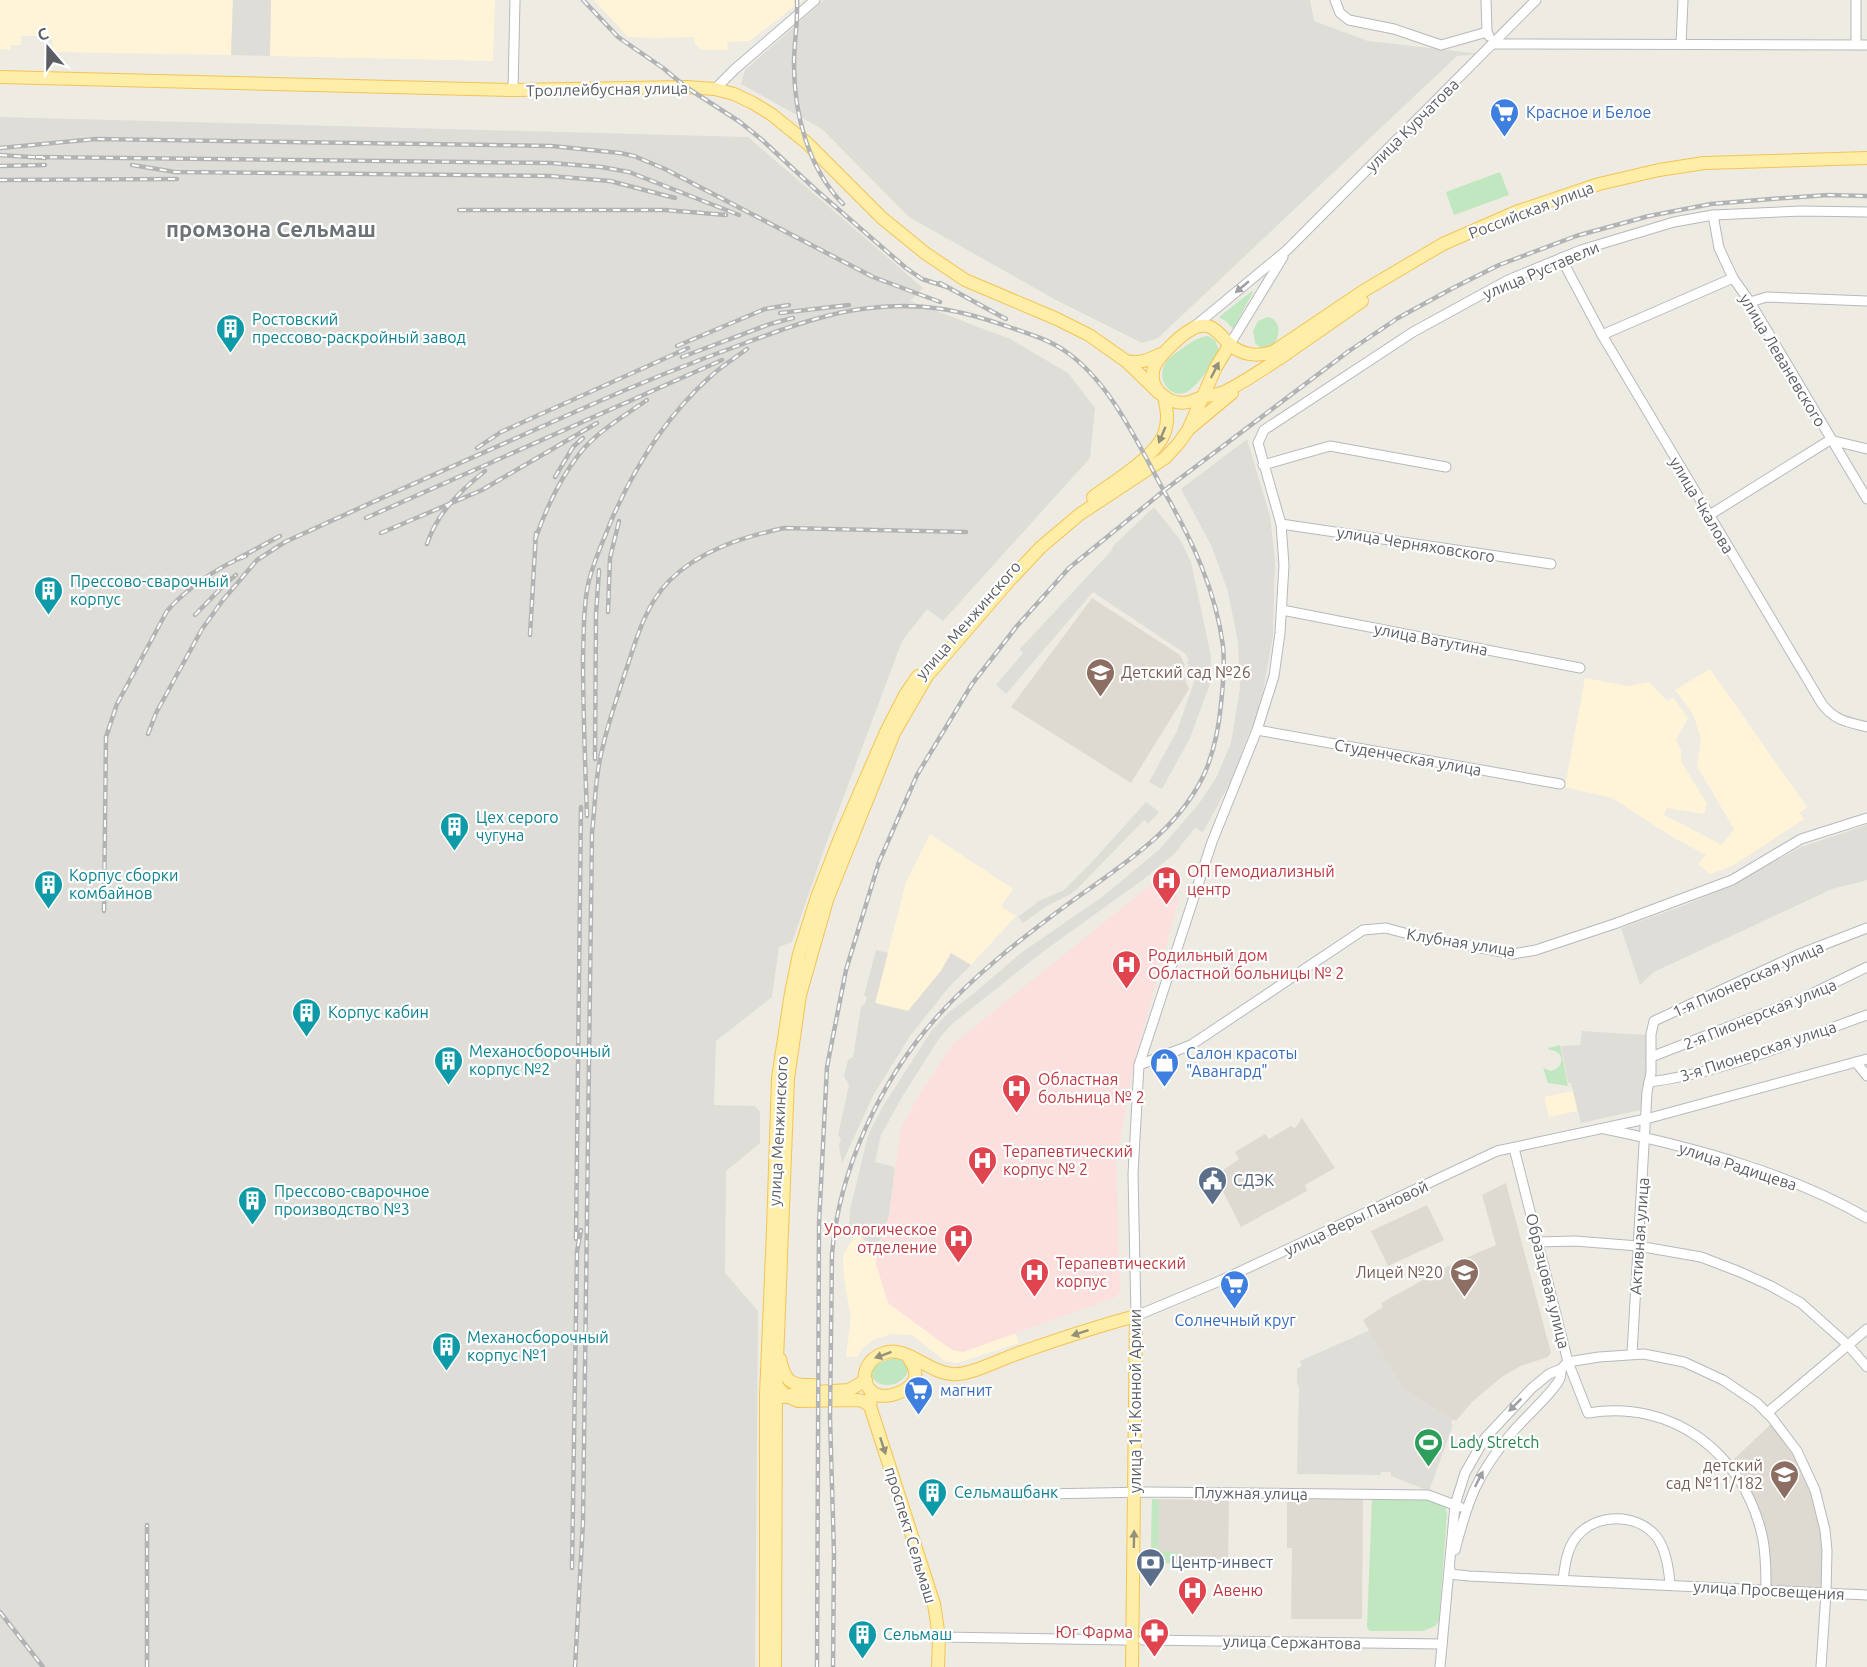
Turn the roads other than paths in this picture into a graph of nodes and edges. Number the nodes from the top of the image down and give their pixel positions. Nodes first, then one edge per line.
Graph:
1 (515, 0) edge
2 (814, 0) edge
3 (1335, 0) edge
4 (1486, 0) edge
5 (1536, 0) edge
6 (1683, 0) edge
7 (1856, 0) edge
8 (1487, 32) junction
9 (1492, 44) junction
10 (1681, 44) junction
11 (1856, 45) junction
12 (1867, 45) edge
13 (0, 76) edge
14 (716, 88) junction
15 (513, 90) junction
16 (1867, 158) edge
17 (1867, 166) edge
18 (1867, 212) edge
19 (1713, 215) junction
20 (1287, 250) junction
21 (1561, 258) junction
22 (1733, 278) junction
23 (1867, 301) edge
24 (1749, 302) junction
25 (1193, 328) junction
26 (1602, 335) junction
27 (1230, 344) junction
28 (1164, 353) junction
29 (1286, 354) junction
30 (1126, 361) junction
31 (1162, 395) junction
32 (1202, 397) junction
33 (1188, 429) junction
34 (1830, 440) junction
35 (1258, 443) joint
36 (1867, 448) edge
37 (1263, 465) junction
38 (1446, 467) dead end
39 (1140, 469) junction
40 (1867, 500) edge
41 (1708, 516) junction
42 (1281, 524) junction
43 (1551, 564) dead end
44 (1282, 610) junction
45 (1580, 668) dead end
46 (1867, 728) edge
47 (1257, 730) junction
48 (1560, 784) dead end
49 (1867, 818) edge
50 (1867, 928) edge
51 (1867, 968) edge
52 (1867, 1015) edge
53 (1651, 1058) junction
54 (1867, 1059) edge
55 (1856, 1062) junction
56 (1139, 1065) junction
57 (1867, 1076) edge
58 (1648, 1082) junction
59 (1646, 1119) junction
60 (1603, 1129) junction
61 (1645, 1137) junction
62 (1514, 1148) junction
63 (1867, 1218) edge
64 (1538, 1242) junction
65 (1638, 1246) junction
66 (1136, 1316) junction
67 (1867, 1329) edge
68 (1848, 1345) junction
69 (777, 1348) junction
70 (1632, 1354) junction
71 (908, 1357) junction
72 (1569, 1362) junction
73 (772, 1364) junction
74 (1867, 1367) edge
75 (1561, 1369) junction
76 (865, 1376) junction
77 (872, 1392) junction
78 (790, 1398) junction
79 (857, 1400) junction
80 (870, 1406) junction
81 (1767, 1413) junction
82 (771, 1419) junction
83 (1485, 1438) junction
84 (1498, 1449) junction
85 (1135, 1492) junction
86 (1045, 1494) dead end
87 (1455, 1504) junction
88 (1466, 1509) junction
89 (1449, 1574) junction
90 (1563, 1580) junction
91 (1670, 1585) junction
92 (1766, 1590) junction
93 (1826, 1593) junction
94 (1867, 1595) edge
95 (939, 1637) junction
96 (1126, 1640) dead end
97 (1143, 1640) dead end
98 (1442, 1644) junction
99 (766, 1667) edge
100 (775, 1667) edge
101 (938, 1667) edge
102 (1132, 1667) edge
103 (1440, 1667) edge
104 (1821, 1667) edge

1 - 15 street
2 - 14 street
3 - 8 street
4 - 8 street
5 - 9 street, улица Курчатова
6 - 10 street
7 - 11 street
8 - 9 street
9 - 10 street
9 - 20 street, улица Курчатова
10 - 11 street
11 - 12 street
13 - 15 main road, Троллейбусная улица
14 - 15 main road, Троллейбусная улица
14 - 30 main road, Троллейбусная улица
16 - 27 main road, Российская улица
17 - 29 main road, Российская улица
18 - 19 street, улица Руставели
19 - 21 street, улица Руставели
19 - 22 street, улица Леваневского
20 -> 25 street, улица Курчатова
20 - 27 street, улица Курчатова
21 - 26 street, улица Чкалова
21 - 35 street, улица Руставели
22 - 24 street, улица Леваневского
22 - 26 street
23 - 24 street
24 - 34 street, улица Леваневского
25 - 27 main road
25 - 28 main road
26 - 41 street, улица Чкалова
32 -> 27 main road
28 - 30 main road
28 - 31 main road
29 - 32 main road
29 - 33 main road
30 - 31 main road, Троллейбусная улица
31 - 32 main road
31 -> 39 main road
32 - 33 main road
33 - 39 main road
34 - 36 street
34 - 40 street, улица Леваневского
34 - 41 street
35 - 37 street, улица 1-й Конной Армии
37 - 38 street
37 - 42 street, улица 1-й Конной Армии
39 - 69 main road, улица Менжинского
39 - 73 main road, улица Менжинского
41 - 46 street, улица Чкалова
42 - 43 street, улица Черняховского
42 - 44 street, улица 1-й Конной Армии
44 - 45 street, улица Ватутина
44 - 47 street, улица 1-й Конной Армии
47 - 48 street, Студенческая улица
47 - 56 street, улица 1-й Конной Армии
49 - 56 street, Клубная улица
50 - 53 street, 1-я Пионерская улица
51 - 53 street, 2-я Пионерская улица
52 - 58 street, 3-я Пионерская улица
53 - 58 street, 1-я Пионерская улица
54 - 55 street, улица Веры Пановой
55 - 57 street
55 - 59 street, улица Веры Пановой
56 - 66 street, улица 1-й Конной Армии
58 - 59 street, 1-я Пионерская улица
59 - 60 street, улица Веры Пановой
59 - 61 street, Активная улица
60 - 61 street, улица Радищева
60 - 62 street, улица Веры Пановой
61 - 63 street, улица Радищева
61 - 65 street, Активная улица
62 - 64 street, Образцовая улица
62 - 66 street, улица Веры Пановой
64 - 65 street
64 - 72 street, Образцовая улица
65 - 68 street
65 - 70 street, Активная улица
66 -> 71 main road, улица Веры Пановой
66 - 85 main road, улица 1-й Конной Армии
67 - 68 street
68 - 74 street
68 - 81 street
69 - 73 main road, улица Менжинского
69 - 76 main road
70 - 72 street
70 - 81 street
71 -> 76 main road, улица Веры Пановой
71 - 77 main road
72 - 75 street
72 - 92 street, Образцовая улица
73 - 78 main road
73 - 78 main road, улица Менжинского
73 - 82 main road, улица Менжинского
75 -> 83 street
75 - 84 street
76 - 77 main road
76 - 78 main road
77 - 79 main road
77 - 80 main road
78 - 79 main road
78 - 82 main road, улица Менжинского
78 - 82 main road
79 - 80 main road
80 -> 95 main road, проспект Сельмаш
81 - 93 street
82 - 99 main road, улица Менжинского
82 - 100 main road, улица Менжинского
83 - 84 street
83 - 87 street
88 -> 84 street
85 - 86 street, Плужная улица
85 - 87 street, Плужная улица
102 -> 85 main road, улица 1-й Конной Армии
87 - 88 street, Плужная улица
87 - 89 street
88 - 89 street
89 - 90 street, улица Просвещения
89 - 98 street
90 - 91 street, улица Просвещения
90 - 91 street, улица Просвещения
91 - 92 street, улица Просвещения
92 - 93 street, улица Просвещения
93 - 94 street, улица Просвещения
93 - 104 street
95 - 96 street
95 - 101 main road, проспект Сельмаш
97 - 98 street, улица Сержантова
98 - 103 street

